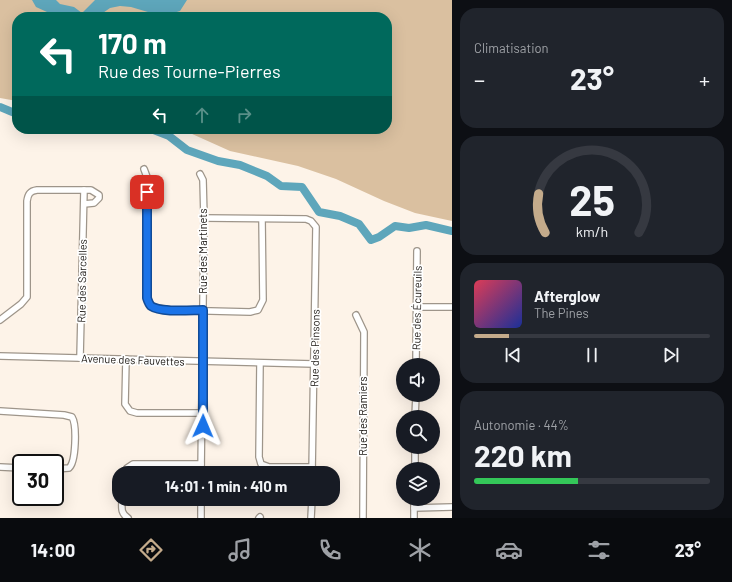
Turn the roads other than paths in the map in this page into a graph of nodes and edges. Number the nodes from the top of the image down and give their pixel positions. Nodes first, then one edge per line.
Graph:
1 (144, 169) dead end
2 (200, 174) dead end
3 (84, 190) junction
4 (84, 204) junction
5 (204, 218) junction
6 (262, 219) junction
7 (417, 251) dead end
8 (416, 307) junction
9 (452, 307) edge
10 (203, 310) junction
11 (356, 315) dead end
12 (0, 320) edge
13 (0, 356) edge
14 (80, 358) junction
15 (416, 358) edge
16 (126, 359) junction
17 (203, 361) junction
18 (260, 363) junction
19 (314, 364) junction
20 (0, 411) edge
21 (203, 413) junction
22 (201, 464) joint
23 (128, 466) edge
24 (266, 466) edge
25 (312, 466) edge
26 (0, 467) edge
27 (12, 468) edge
28 (64, 468) edge
29 (122, 506) edge
30 (201, 506) edge
31 (312, 506) edge
32 (452, 507) edge
33 (414, 508) joint
34 (128, 518) edge
35 (201, 518) edge
36 (311, 518) edge
37 (362, 518) edge
38 (414, 518) edge

1 - 10 street
2 - 5 street, Rue des Martinets
3 - 4 street, Rue des Sarcelles
3 - 4 street
3 - 12 street
4 - 14 street, Rue des Sarcelles
5 - 6 street
5 - 10 street, Rue des Martinets
6 - 10 street
6 - 19 street, Rue des Pinsons
7 - 8 street, Rue des Écureuils
8 - 9 street
8 - 15 street, Rue des Écureuils
10 - 17 street, Rue des Martinets
11 - 37 street, Rue des Ramiers
13 - 14 street, Avenue des Fauvettes
14 - 16 street, Avenue des Fauvettes
16 - 17 street, Avenue des Fauvettes
16 - 21 street
17 - 18 street, Avenue des Fauvettes
17 - 21 street, Rue des Martinets
18 - 19 street, Avenue des Fauvettes
18 - 24 street
19 - 25 street, Rue des Pinsons
20 - 28 street
21 - 22 street, Rue des Martinets
22 - 23 street
26 - 27 street
29 - 34 street
30 - 35 street
31 - 36 street
32 - 33 street
33 - 38 street

